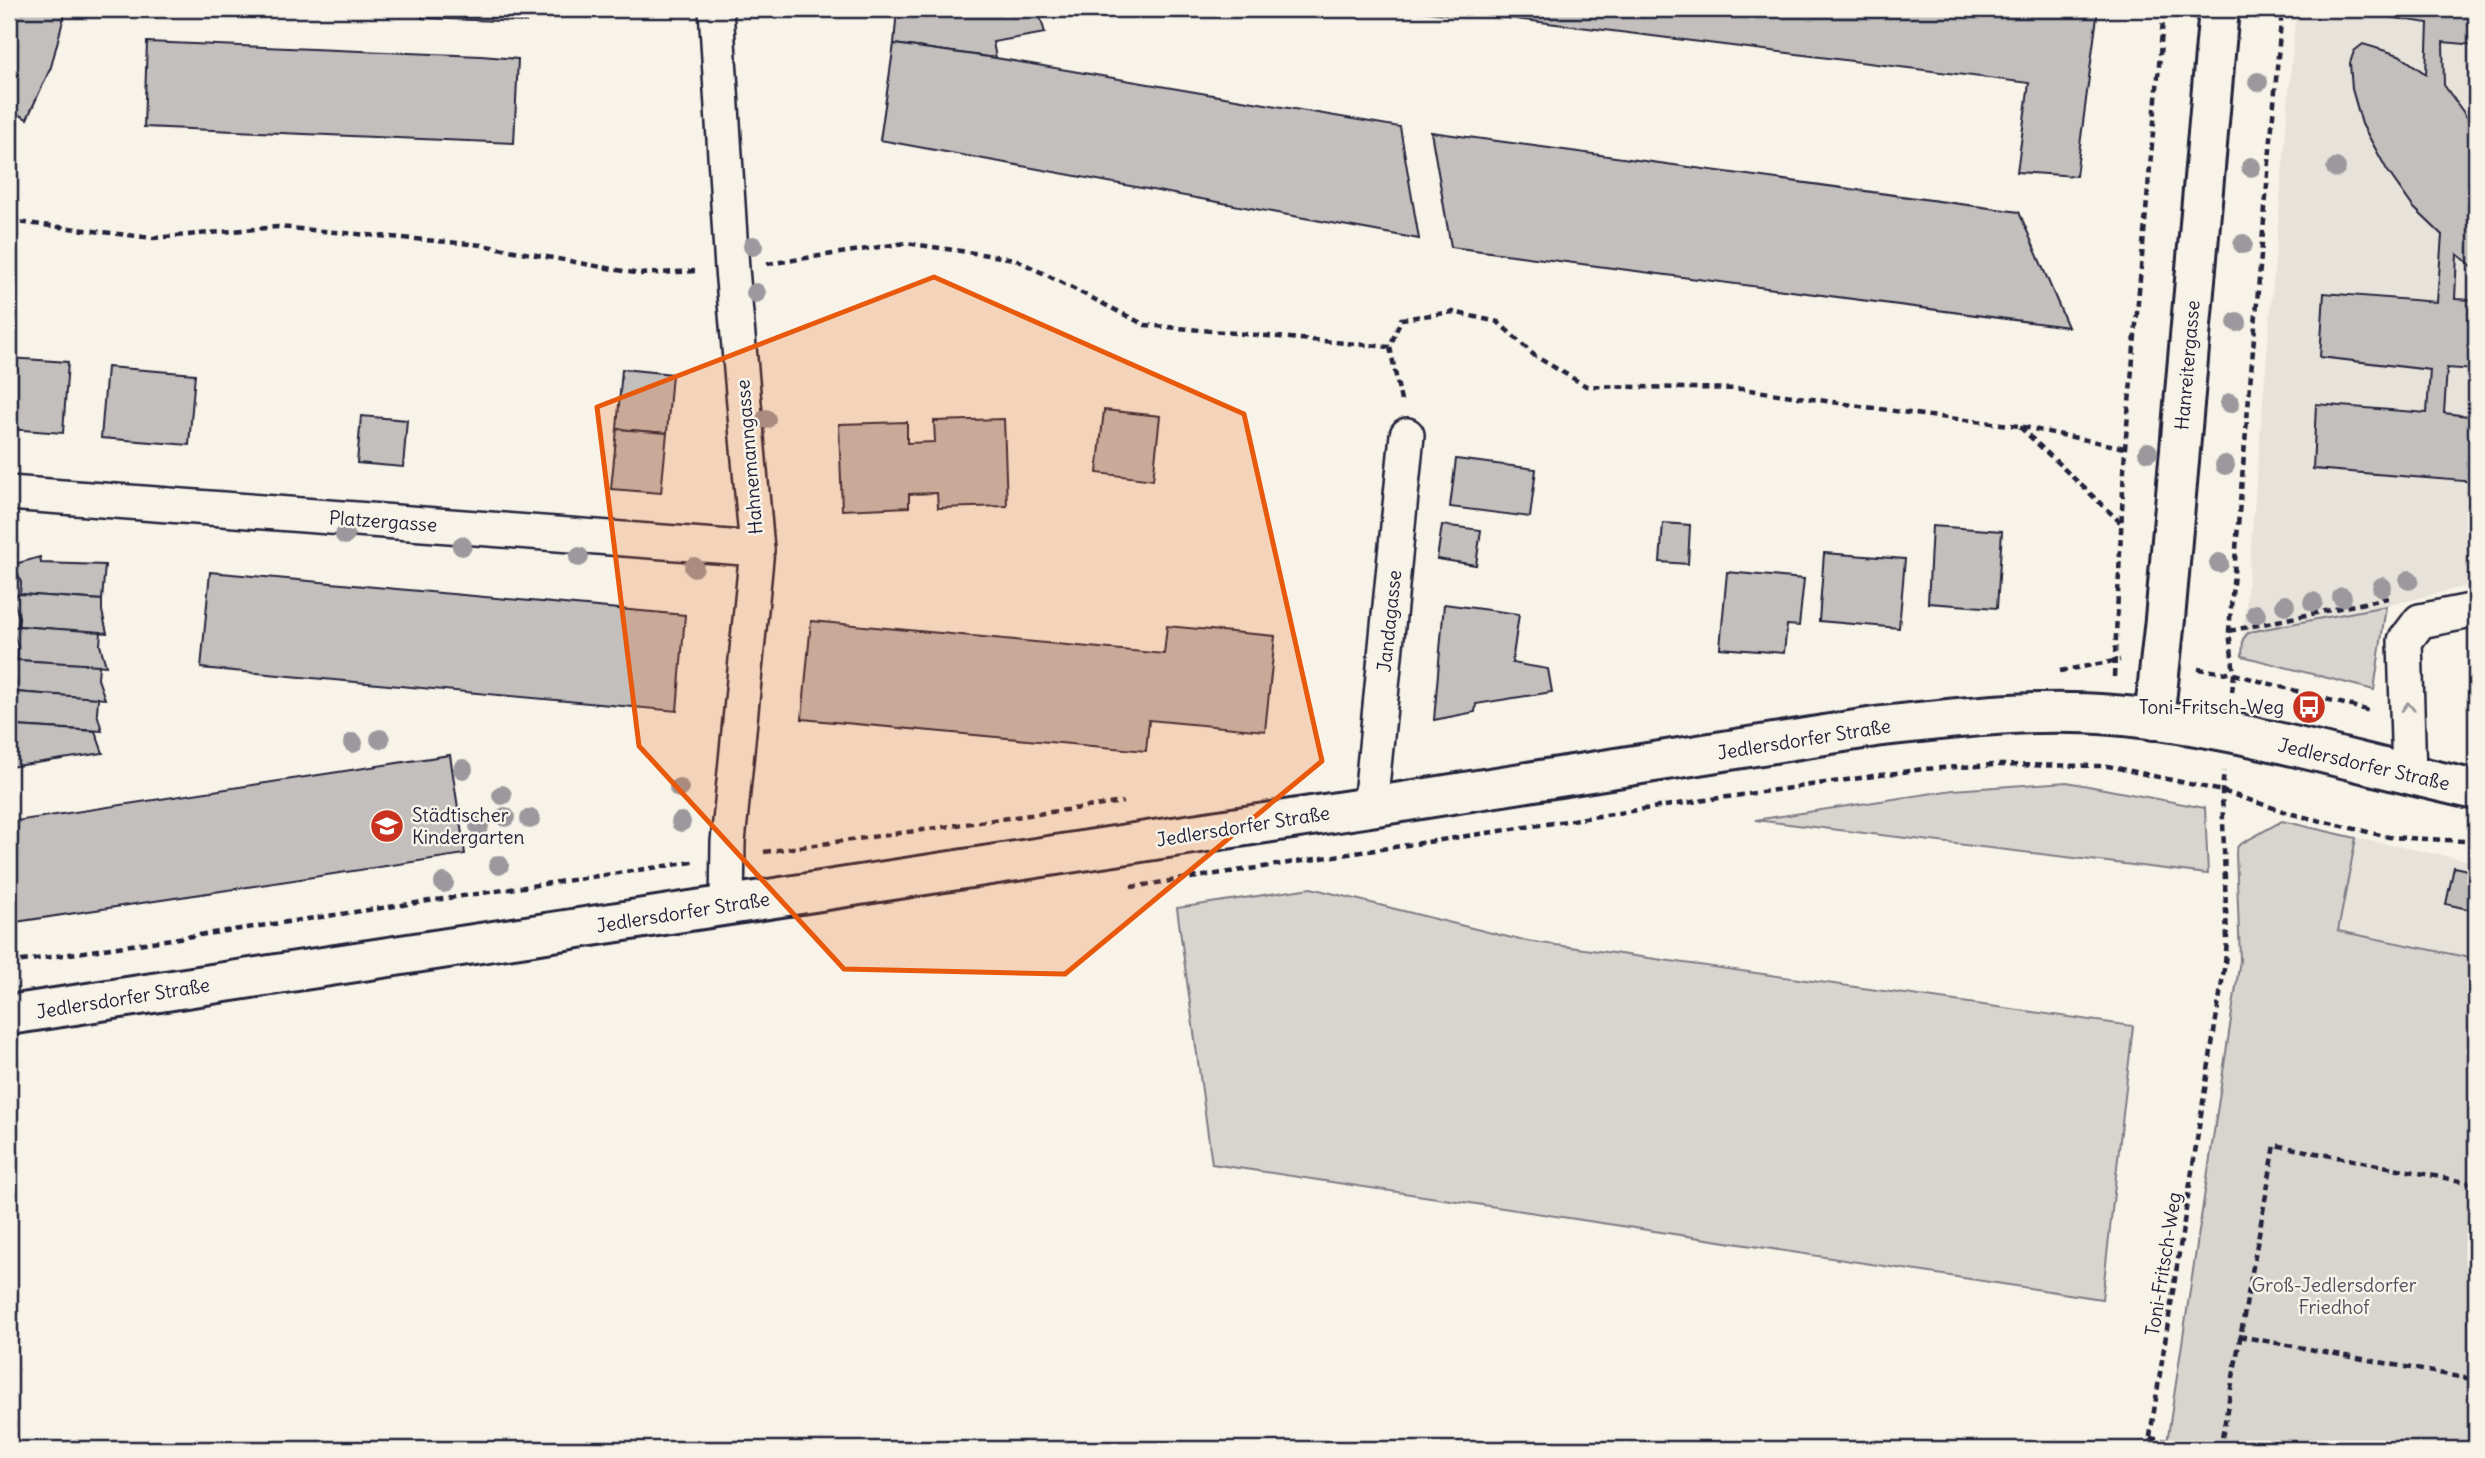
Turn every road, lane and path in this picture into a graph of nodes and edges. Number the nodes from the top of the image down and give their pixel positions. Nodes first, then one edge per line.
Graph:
1 (716, 9) edge
2 (2164, 9) edge
3 (2219, 9) edge
4 (2281, 9) edge
5 (9, 222) edge
6 (732, 269) junction
7 (1390, 347) junction
8 (2020, 426) junction
9 (1407, 435) joint
10 (2125, 448) junction
11 (9, 493) edge
12 (2120, 523) junction
13 (758, 549) junction
14 (2395, 596) dead end
15 (2476, 610) edge
16 (2229, 631) junction
17 (2115, 659) dead end
18 (2154, 720) junction
19 (2409, 736) junction
20 (2409, 775) junction
21 (2476, 790) edge
22 (2222, 791) junction
23 (1370, 807) junction
24 (2476, 843) edge
25 (1123, 888) dead end
26 (727, 905) junction
27 (9, 1016) edge
28 (2476, 1184) edge
29 (2239, 1335) junction
30 (2476, 1380) edge
31 (2150, 1438) junction
32 (2148, 1449) edge
33 (2209, 1449) edge
34 (2220, 1449) edge

1 - 6 street, Hahnemanngasse
2 - 10 path
3 - 18 street, Hanreitergasse
4 - 16 path
5 - 6 path
6 - 7 path
6 - 13 street, Hahnemanngasse
7 - 8 path
7 - 9 path
8 - 10 path
8 - 12 path
9 - 23 street, Jandagasse
10 - 12 path
11 - 13 street, Platzergasse
12 - 17 path
13 - 26 street, Hahnemanngasse
14 - 16 path
19 -> 15 street
16 - 19 path
18 - 20 street, Jedlersdorfer Straße
18 - 23 street, Jedlersdorfer Straße
19 - 20 street
20 - 21 street, Jedlersdorfer Straße
22 - 24 path
22 - 25 path
22 - 31 path, Toni-Fritsch-Weg
23 - 26 street, Jedlersdorfer Straße
26 - 27 street, Jedlersdorfer Straße
28 - 29 path
29 - 30 path
29 - 34 path
31 - 32 path, Toni-Fritsch-Weg
31 - 33 path

